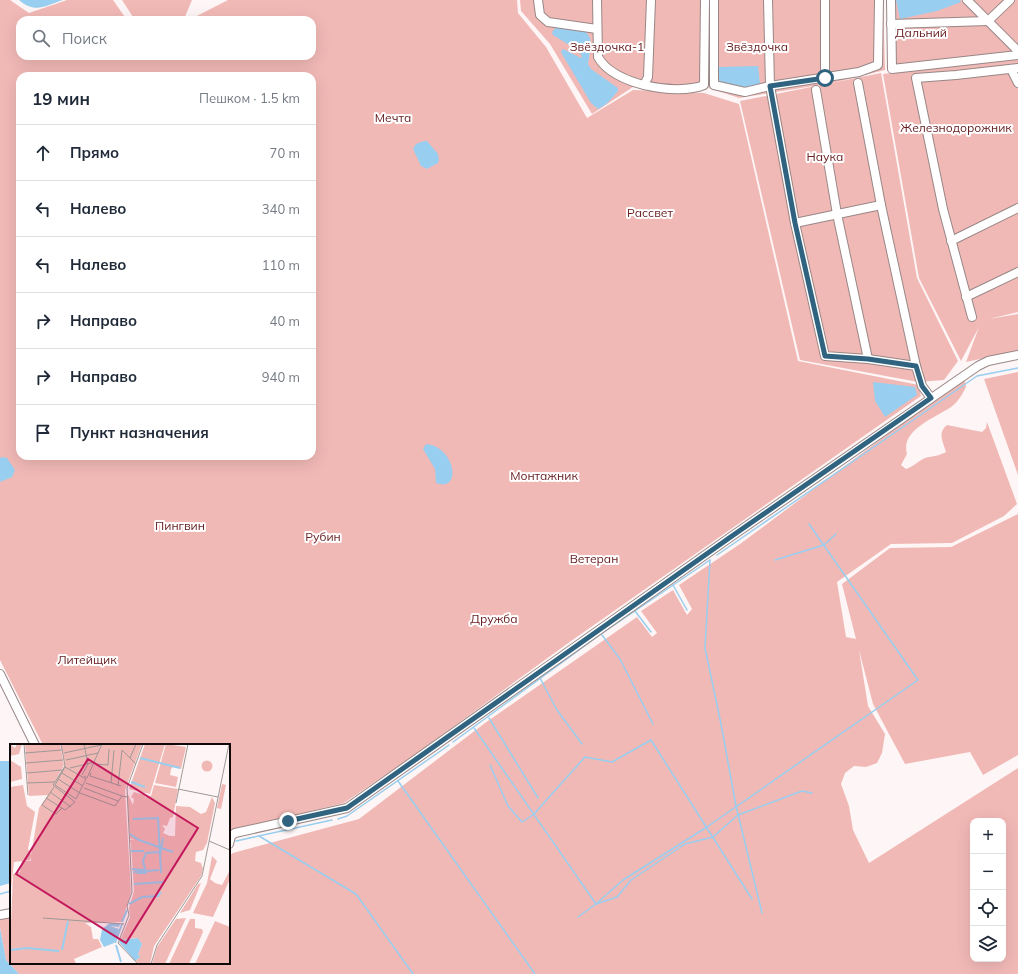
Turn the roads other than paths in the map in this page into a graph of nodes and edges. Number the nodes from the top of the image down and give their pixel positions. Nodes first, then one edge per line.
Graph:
1 (538, 0) edge
2 (597, 0) edge
3 (651, 0) edge
4 (705, 0) edge
5 (714, 0) edge
6 (768, 0) edge
7 (825, 0) edge
8 (879, 0) edge
9 (891, 0) edge
10 (967, 0) edge
11 (1010, 0) edge
12 (988, 20) junction
13 (891, 24) junction
14 (597, 29) junction
15 (1018, 51) edge
16 (1018, 55) edge
17 (1015, 68) edge
18 (825, 78) junction
19 (858, 83) dead end
20 (1018, 83) edge
21 (644, 85) junction
22 (770, 86) junction
23 (816, 90) dead end
24 (881, 205) junction
25 (1018, 208) edge
26 (837, 214) junction
27 (795, 223) junction
28 (951, 241) junction
29 (1018, 272) edge
30 (966, 297) junction
31 (972, 317) dead end
32 (1018, 355) edge
33 (868, 359) junction
34 (916, 366) junction
35 (931, 398) junction
36 (0, 674) edge
37 (35, 744) edge
38 (230, 840) edge
39 (10, 913) edge
40 (0, 915) edge

1 - 14 street
2 - 14 street
3 - 21 street
4 - 21 street
5 - 22 street
6 - 22 street
7 - 18 street
8 - 18 street
9 - 13 street
10 - 12 street
11 - 12 street
12 - 13 street
12 - 15 street
13 - 16 street
14 - 21 street
17 - 20 street
17 - 28 street
18 - 22 street
19 - 24 street
22 - 27 street
23 - 26 street
24 - 26 street
24 - 34 street
25 - 28 street
26 - 27 street
26 - 33 street
27 - 33 street
28 - 30 street
29 - 30 street
30 - 31 street
32 - 35 street
33 - 34 street
34 - 35 street
35 - 38 street
36 - 37 street
39 - 40 street

